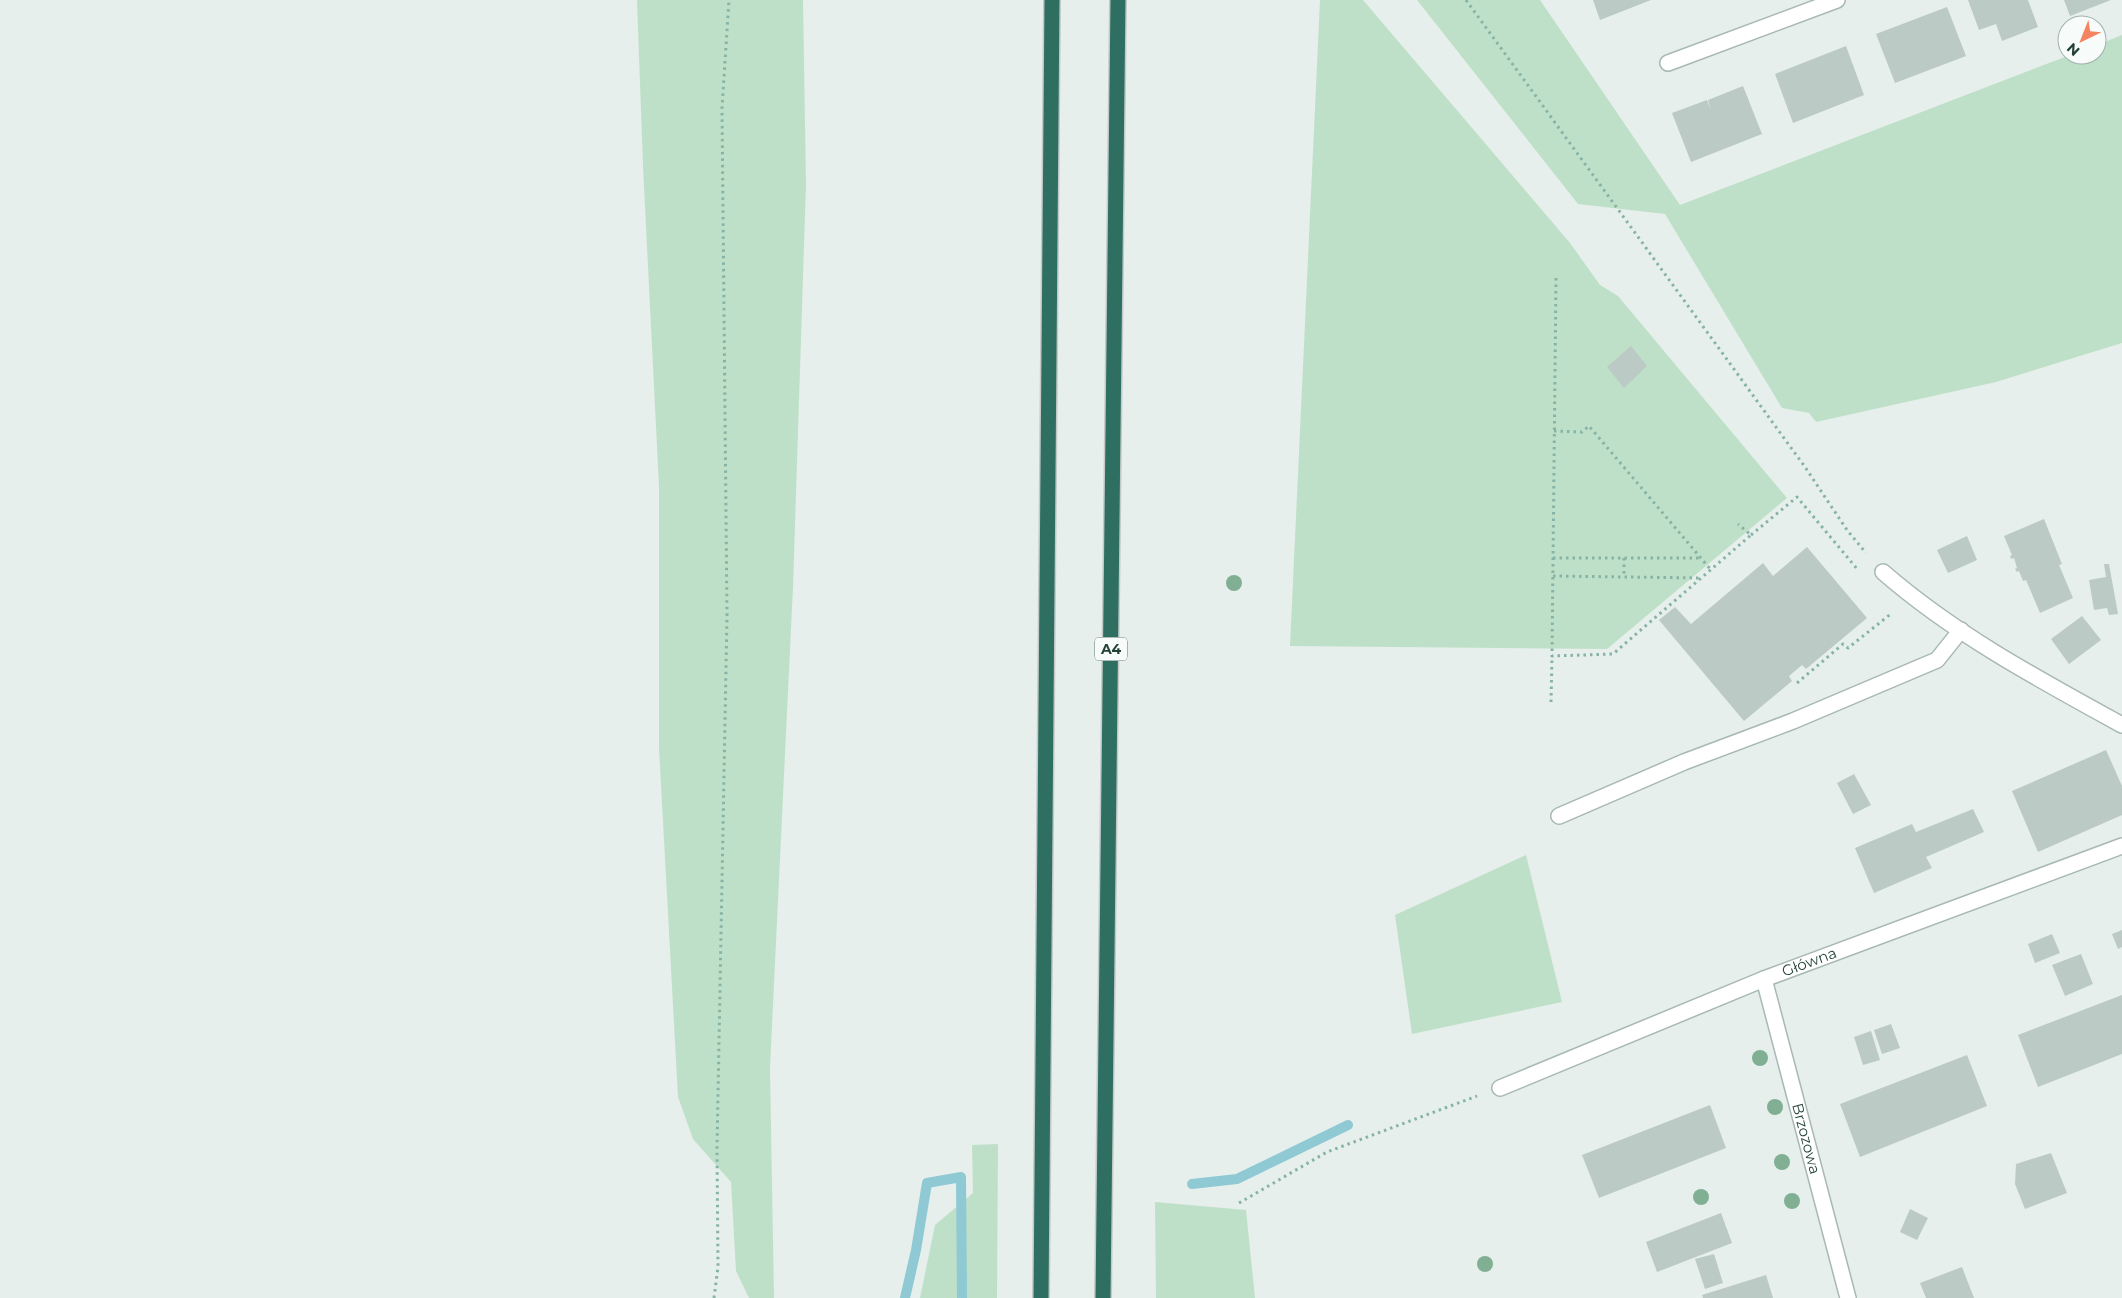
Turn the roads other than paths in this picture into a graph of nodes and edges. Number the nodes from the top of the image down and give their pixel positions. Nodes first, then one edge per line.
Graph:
1 (1052, 0) edge
2 (1118, 0) edge
3 (1837, 0) edge
4 (1668, 64) dead end
5 (1883, 572) road end
6 (1961, 630) junction
7 (2122, 725) edge
8 (1559, 816) dead end
9 (2122, 846) edge
10 (1764, 979) junction
11 (1500, 1088) road end
12 (1042, 1298) edge
13 (1103, 1298) edge
14 (1848, 1298) edge

1 - 12 highway
2 - 13 highway, A4
3 - 4 street
5 - 6 street
6 - 7 street
6 - 8 street
9 - 10 street, Główna
10 - 11 street, Główna
10 - 14 street, Brzozowa

